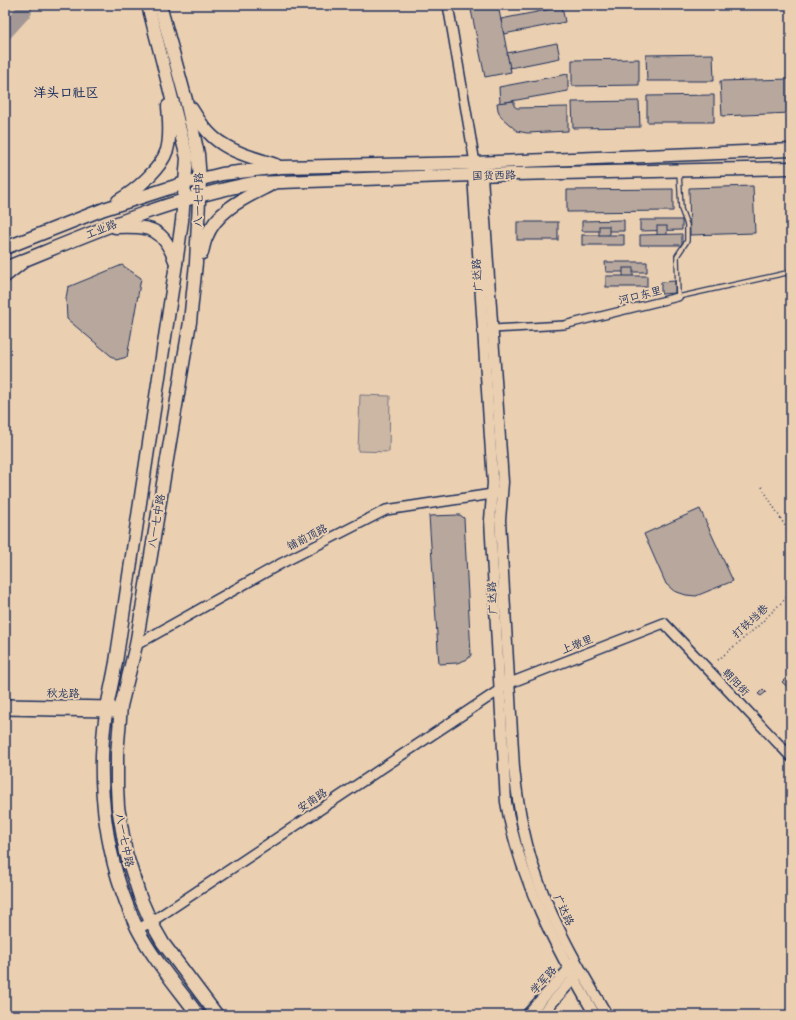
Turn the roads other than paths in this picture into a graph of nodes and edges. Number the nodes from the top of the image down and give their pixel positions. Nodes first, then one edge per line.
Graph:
1 (148, 5) edge
2 (160, 5) edge
3 (448, 5) edge
4 (167, 77) junction
5 (186, 100) junction
6 (791, 150) edge
7 (475, 163) junction
8 (281, 167) junction
9 (791, 168) edge
10 (679, 171) junction
11 (477, 175) junction
12 (200, 180) junction
13 (277, 182) junction
14 (185, 184) junction
15 (200, 196) junction
16 (183, 200) junction
17 (104, 209) junction
18 (106, 227) junction
19 (5, 248) edge
20 (32, 257) junction
21 (196, 263) junction
22 (176, 264) junction
23 (5, 268) edge
24 (791, 272) edge
25 (5, 278) edge
26 (678, 297) junction
27 (493, 329) junction
28 (498, 494) junction
29 (664, 624) joint
30 (136, 645) junction
31 (510, 683) junction
32 (499, 690) junction
33 (5, 704) edge
34 (107, 709) junction
35 (5, 710) edge
36 (121, 710) junction
37 (791, 757) edge
38 (151, 922) junction
39 (138, 929) junction
40 (576, 961) junction
41 (582, 971) junction
42 (571, 975) junction
43 (198, 1015) edge
44 (217, 1015) edge
45 (527, 1015) edge
46 (541, 1015) edge
47 (595, 1015) edge
48 (607, 1015) edge

1 - 4 main road, 八一七中路
2 - 5 main road, 八一七中路
3 - 7 street, 广达路
4 - 14 main road, 八一七中路
4 - 17 main road
5 - 8 main road
5 - 12 main road, 八一七中路
6 - 7 main road, 国货西路
7 - 8 main road, 国货西路
7 - 11 main road, 广达路
8 - 12 main road, 国货西路
9 - 10 main road, 国货西路
10 - 11 main road, 国货西路
10 - 26 lane
11 - 13 main road, 国货西路
11 - 27 main road, 广达路
11 - 28 main road, 广达路
12 - 14 main road, 工业路
12 - 15 main road, 八一七中路
13 - 15 main road, 国货西路
13 - 21 main road
14 - 16 main road, 八一七中路
14 - 17 main road, 工业路
15 - 16 main road, 工业路
15 - 21 main road, 八一七中路
16 - 18 main road, 工业路
16 - 22 main road, 八一七中路
17 - 19 main road, 工业路
18 - 20 main road, 工业路
18 - 22 main road
20 - 23 main road, 工业路
20 - 25 street
21 - 30 main road, 八一七中路
22 - 34 main road, 八一七中路
24 - 26 lane, 河口东里
26 - 27 street, 河口东里
27 - 28 main road, 广达路
28 - 30 street, 铺前顶路
28 - 31 main road, 广达路
28 - 32 main road, 广达路
29 - 31 street, 上墩里
29 - 37 street, 朝阳街
30 - 36 main road, 八一七中路
31 - 32 street, 上墩里
31 - 40 main road, 广达路
32 - 38 street, 安南路
32 - 42 main road, 广达路
33 - 34 street, 秋龙路
34 - 35 street, 秋龙路
34 - 36 street, 秋龙路
34 - 39 main road, 八一七中路
36 - 38 main road, 八一七中路
38 - 39 street, 安南路
38 - 44 main road, 八一七中路
39 - 43 main road, 八一七中路
40 - 41 main road, 广达路
40 - 42 main road, 学军路
41 - 42 main road, 学军路
41 - 48 main road, 广达路
42 - 45 main road, 学军路
42 - 46 main road, 学军路
42 - 47 main road, 广达路

